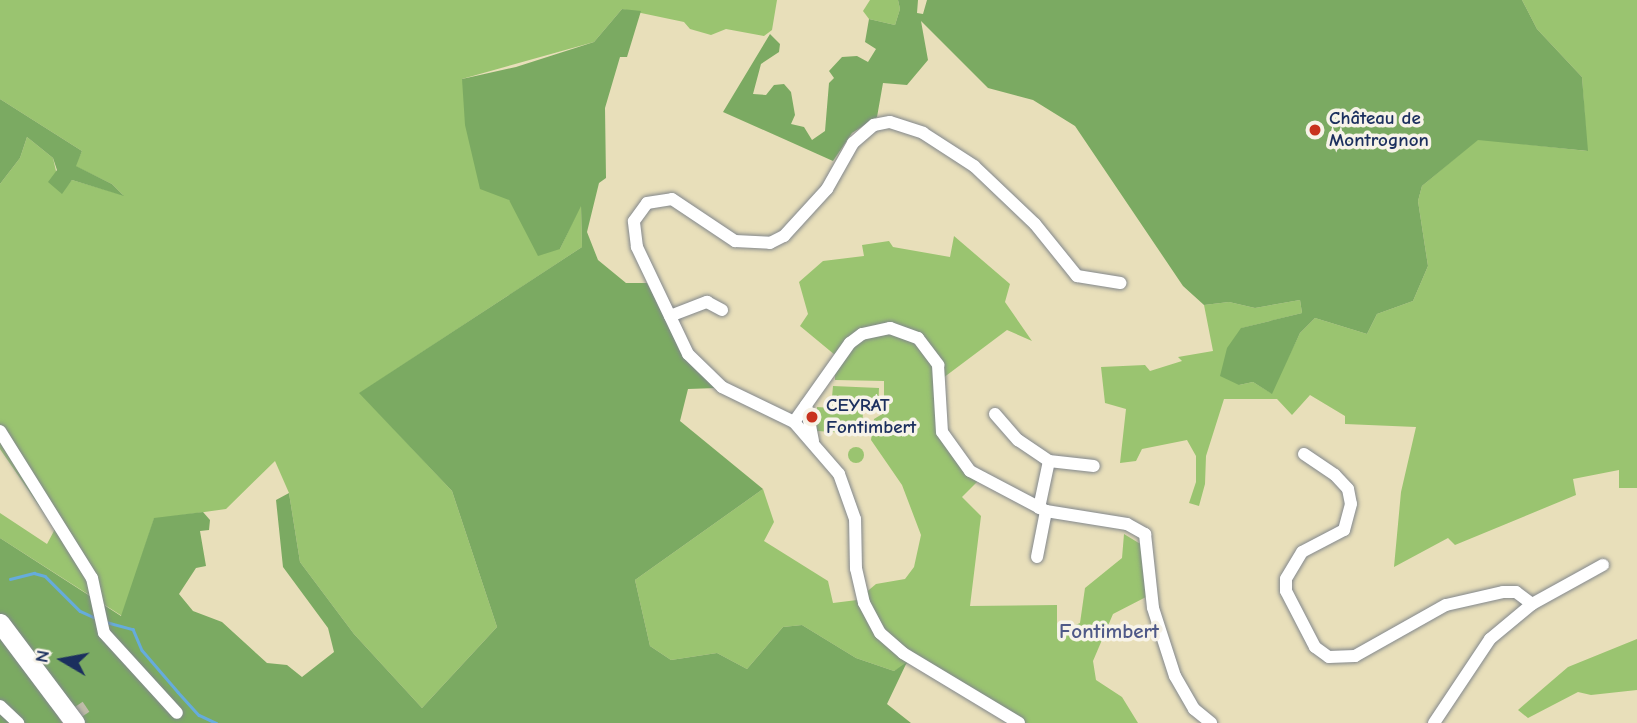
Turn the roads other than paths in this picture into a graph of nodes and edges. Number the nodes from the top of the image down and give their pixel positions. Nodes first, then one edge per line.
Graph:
1 (1120, 283) dead end
2 (722, 310) dead end
3 (670, 316) junction
4 (806, 405) junction
5 (995, 414) dead end
6 (794, 422) junction
7 (0, 431) edge
8 (813, 441) junction
9 (1304, 454) dead end
10 (1049, 461) junction
11 (1094, 466) dead end
12 (1042, 510) junction
13 (1037, 557) dead end
14 (1603, 565) dead end
15 (1532, 604) junction
16 (0, 623) edge
17 (0, 644) edge
18 (0, 706) edge
19 (177, 713) dead end
20 (18, 723) edge
21 (61, 723) edge
22 (75, 723) edge
23 (1019, 723) edge
24 (1210, 723) edge
25 (1434, 723) edge

1 - 3 street
2 - 3 street
3 - 6 street
4 - 6 street
4 - 8 street
4 - 12 street
5 - 10 street
6 - 8 street
7 - 19 street
8 - 23 street
9 - 15 street
10 - 11 street
10 - 12 street
12 - 13 street
12 - 24 street
14 - 15 street
15 - 25 street
16 - 22 highway
17 - 21 highway
18 - 20 street

